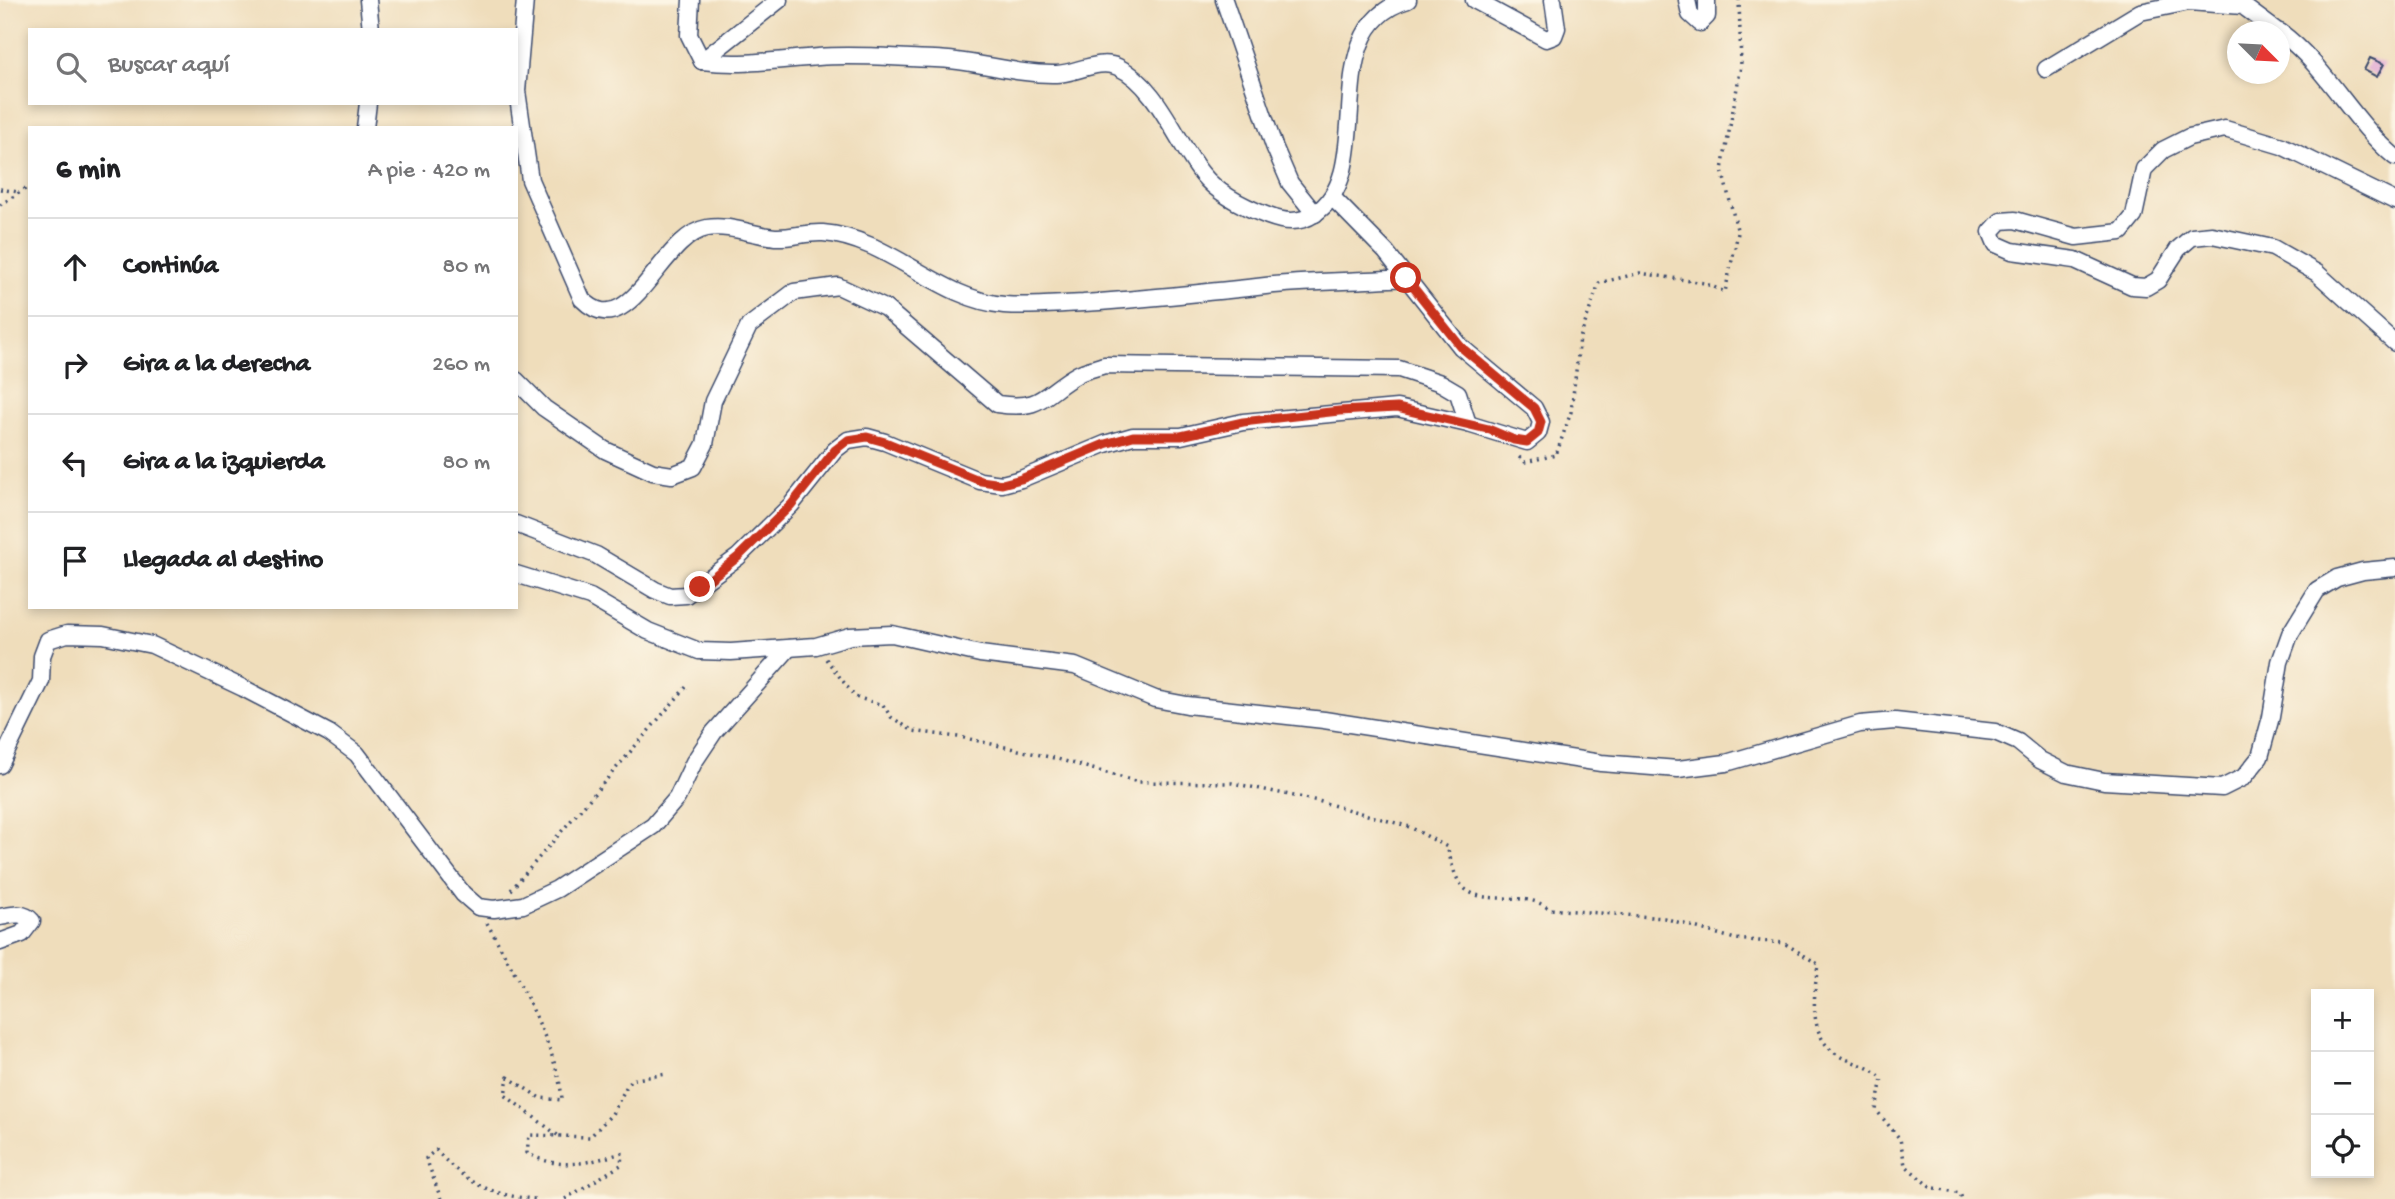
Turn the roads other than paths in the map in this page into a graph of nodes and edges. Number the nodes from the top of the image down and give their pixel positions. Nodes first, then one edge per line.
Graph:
1 (368, 0) edge
2 (525, 0) edge
3 (691, 0) edge
4 (779, 0) edge
5 (1224, 0) edge
6 (1408, 0) edge
7 (1474, 0) edge
8 (1553, 0) edge
9 (1687, 0) edge
10 (1707, 0) edge
11 (2264, 21) edge
12 (371, 28) edge
13 (2290, 40) edge
14 (702, 61) junction
15 (2046, 69) dead end
16 (518, 80) edge
17 (518, 98) edge
18 (368, 105) edge
19 (365, 126) edge
20 (2395, 157) edge
21 (1332, 197) junction
22 (2395, 201) edge
23 (1315, 214) junction
24 (1406, 278) junction
25 (2395, 343) edge
26 (518, 382) edge
27 (1468, 424) junction
28 (518, 525) edge
29 (2395, 568) edge
30 (518, 575) edge
31 (789, 648) junction
32 (0, 765) edge
33 (0, 917) edge
34 (0, 942) edge

1 - 12 street
2 - 16 street
3 - 14 street
4 - 14 street
5 - 23 street
6 - 21 street
7 - 8 street
9 - 10 street
11 - 15 street
13 - 20 street
14 - 23 street
17 - 24 street
18 - 19 street
21 - 23 street
21 - 24 street
22 - 25 street
24 - 27 street
26 - 27 street
27 - 28 street
29 - 31 street
30 - 31 street
31 - 32 street
33 - 34 street

